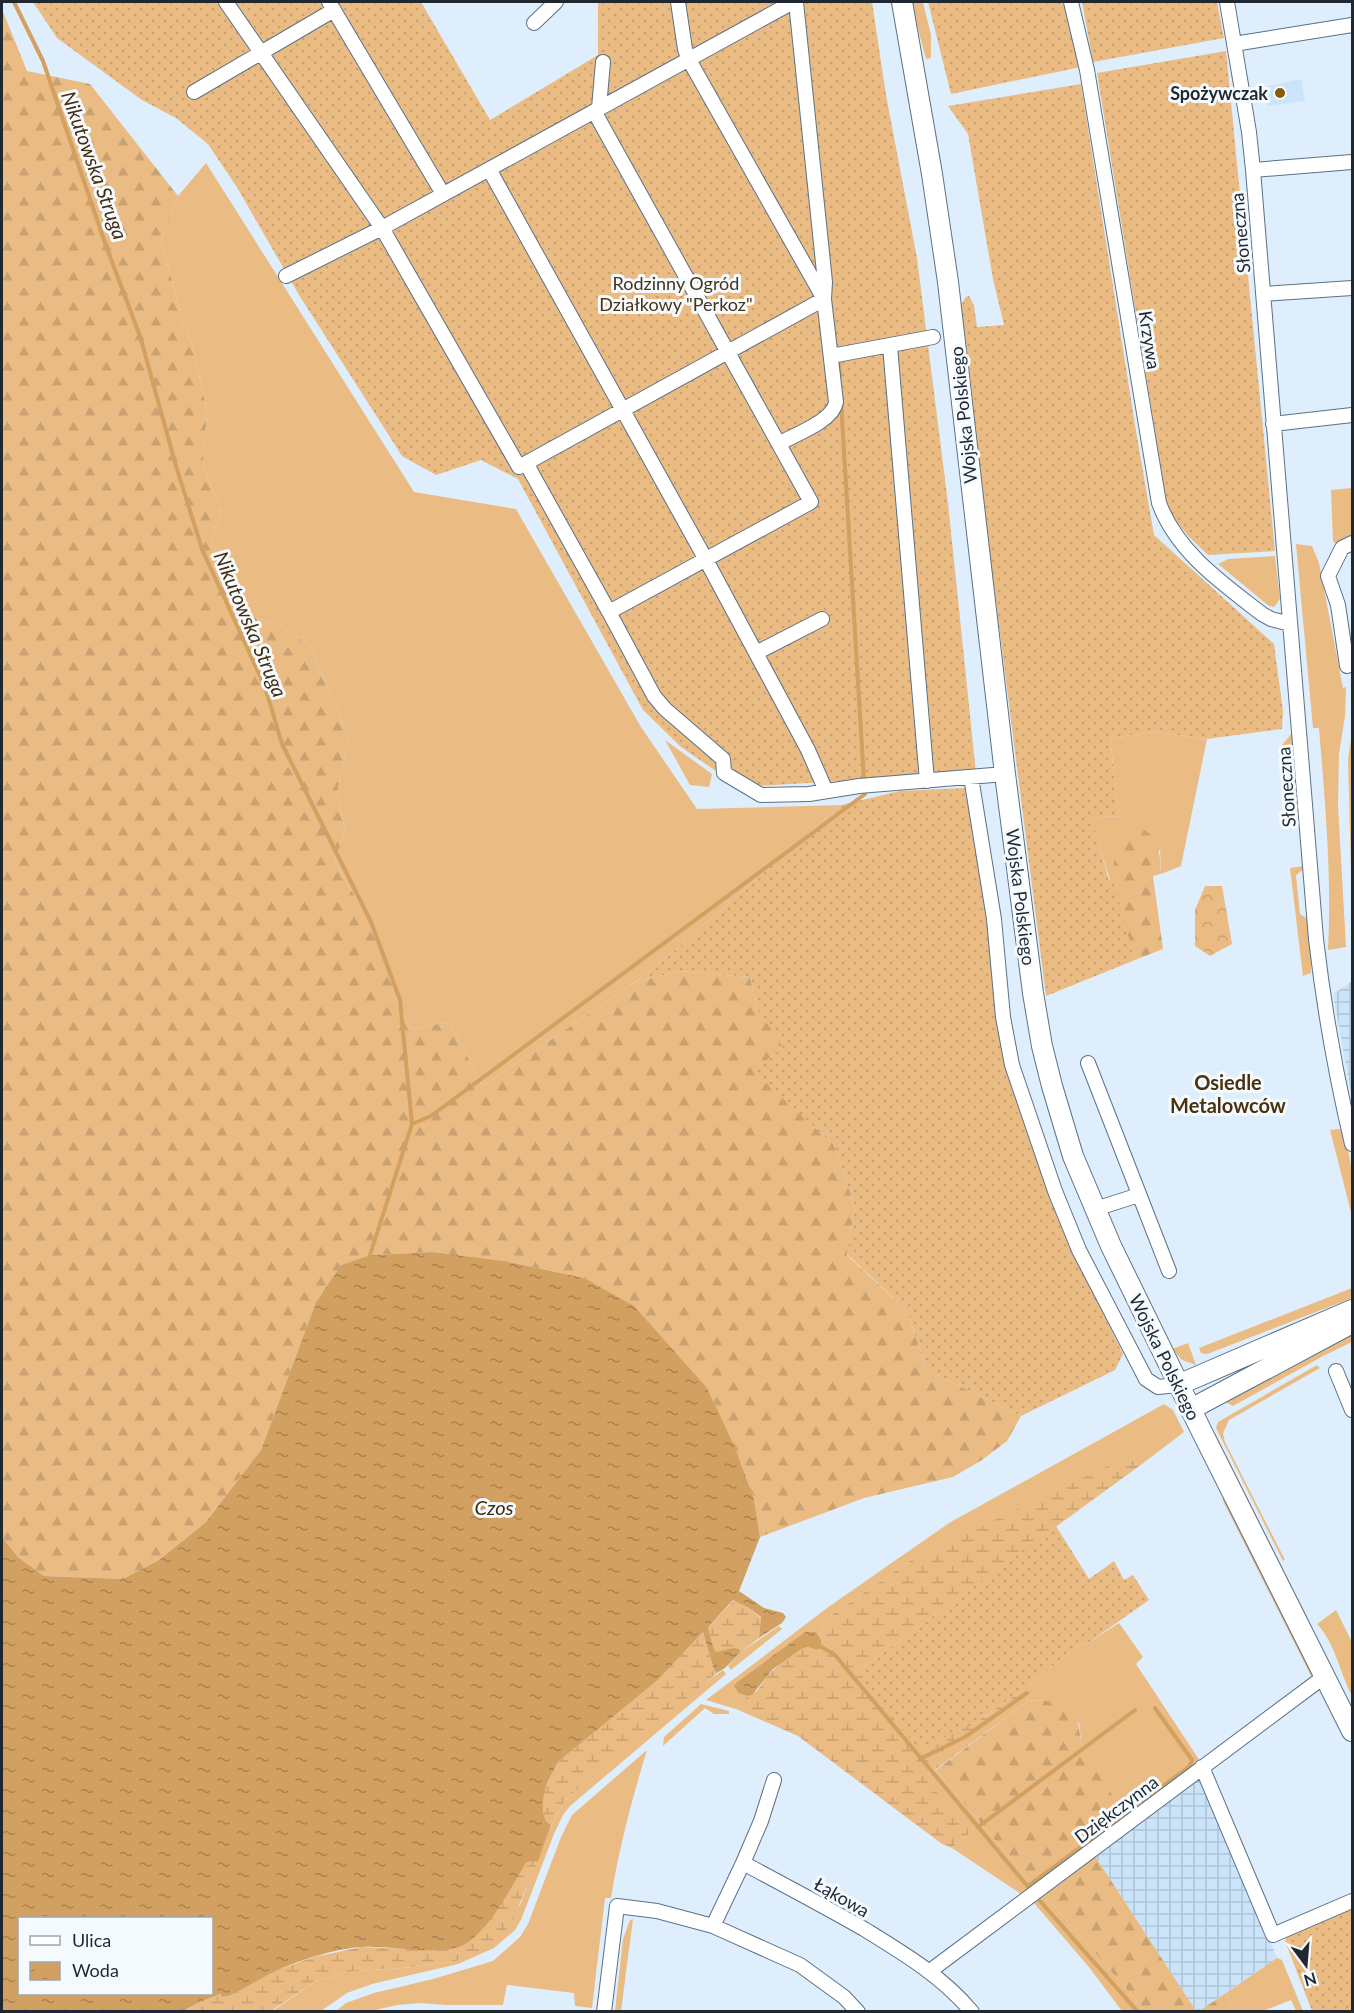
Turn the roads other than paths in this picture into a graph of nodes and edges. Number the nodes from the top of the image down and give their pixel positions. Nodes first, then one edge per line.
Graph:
1 (226, 2) edge
2 (556, 2) edge
3 (678, 2) edge
4 (794, 2) edge
5 (902, 2) edge
6 (1071, 2) edge
7 (1227, 2) edge
8 (331, 6) edge
9 (534, 23) dead end
10 (1353, 25) edge
11 (1234, 44) junction
12 (262, 53) junction
13 (688, 58) junction
14 (603, 62) dead end
15 (194, 92) dead end
16 (597, 109) junction
17 (1353, 162) edge
18 (489, 169) junction
19 (1253, 170) junction
20 (443, 194) junction
21 (382, 228) junction
22 (286, 276) dead end
23 (1353, 288) edge
24 (1263, 294) junction
25 (824, 298) junction
26 (933, 337) dead end
27 (890, 346) junction
28 (727, 352) junction
29 (831, 356) junction
30 (623, 409) junction
31 (1353, 415) edge
32 (1273, 424) junction
33 (780, 443) junction
34 (526, 463) junction
35 (1353, 543) edge
36 (705, 558) junction
37 (1338, 605) junction
38 (1353, 608) edge
39 (609, 612) junction
40 (822, 619) dead end
41 (1290, 624) junction
42 (756, 653) junction
43 (1347, 666) dead end
44 (1005, 774) junction
45 (971, 777) junction
46 (927, 781) junction
47 (826, 791) junction
48 (1088, 1063) dead end
49 (1353, 1144) edge
50 (1138, 1195) junction
51 (1095, 1209) junction
52 (1169, 1270) dead end
53 (1353, 1310) edge
54 (1353, 1323) edge
55 (1336, 1371) dead end
56 (1178, 1385) junction
57 (1191, 1409) junction
58 (1353, 1410) edge
59 (1325, 1676) junction
60 (1353, 1731) edge
61 (1202, 1767) junction
62 (774, 1780) dead end
63 (743, 1863) junction
64 (1353, 1901) edge
65 (713, 1926) junction
66 (930, 1971) junction
67 (604, 2012) edge
68 (858, 2012) edge
69 (972, 2012) edge

1 - 12 street
2 - 9 street
3 - 13 street
4 - 13 street
4 - 25 street
5 - 44 street, Wojska Polskiego
6 - 41 street, Krzywa
7 - 11 street, Słoneczna
8 - 12 street
8 - 20 street
10 - 11 street
11 - 19 street, Słoneczna
12 - 15 street
12 - 21 street
13 - 16 street
13 - 25 street
14 - 16 street
16 - 18 street
16 - 28 street
17 - 19 street, Słoneczna
18 - 20 street
18 - 30 street
19 - 24 street, Słoneczna
20 - 21 street
21 - 22 street
21 - 34 street
23 - 24 street, Słoneczna
24 - 32 street, Słoneczna
25 - 28 street
25 - 29 street
26 - 27 street
27 - 29 street
27 - 46 street
28 - 30 street
28 - 33 street
29 - 33 street
30 - 34 street
30 - 36 street
31 - 32 street
32 - 41 street, Słoneczna
33 - 36 street
34 - 39 street
35 - 37 street
36 - 39 street
36 - 42 street
37 - 38 street
37 - 43 street
39 - 47 street
40 - 42 street
41 - 49 street, Słoneczna
42 - 47 street
44 - 45 street
44 - 51 street, Wojska Polskiego
45 - 46 street
45 - 56 street
46 - 47 street
48 - 50 street
50 - 51 street
50 - 52 street
51 - 56 street, Wojska Polskiego
53 - 56 street
54 - 57 street
55 - 58 street
56 - 57 street, Wojska Polskiego
57 - 59 street, Wojska Polskiego
59 - 60 street, Wojska Polskiego
59 - 61 street, Dziękczynna
61 - 64 street
61 - 66 street, Dziękczynna
62 - 63 street
63 - 65 street
63 - 66 street, Łąkowa
65 - 67 street
65 - 68 street
66 - 69 street, Łąkowa

